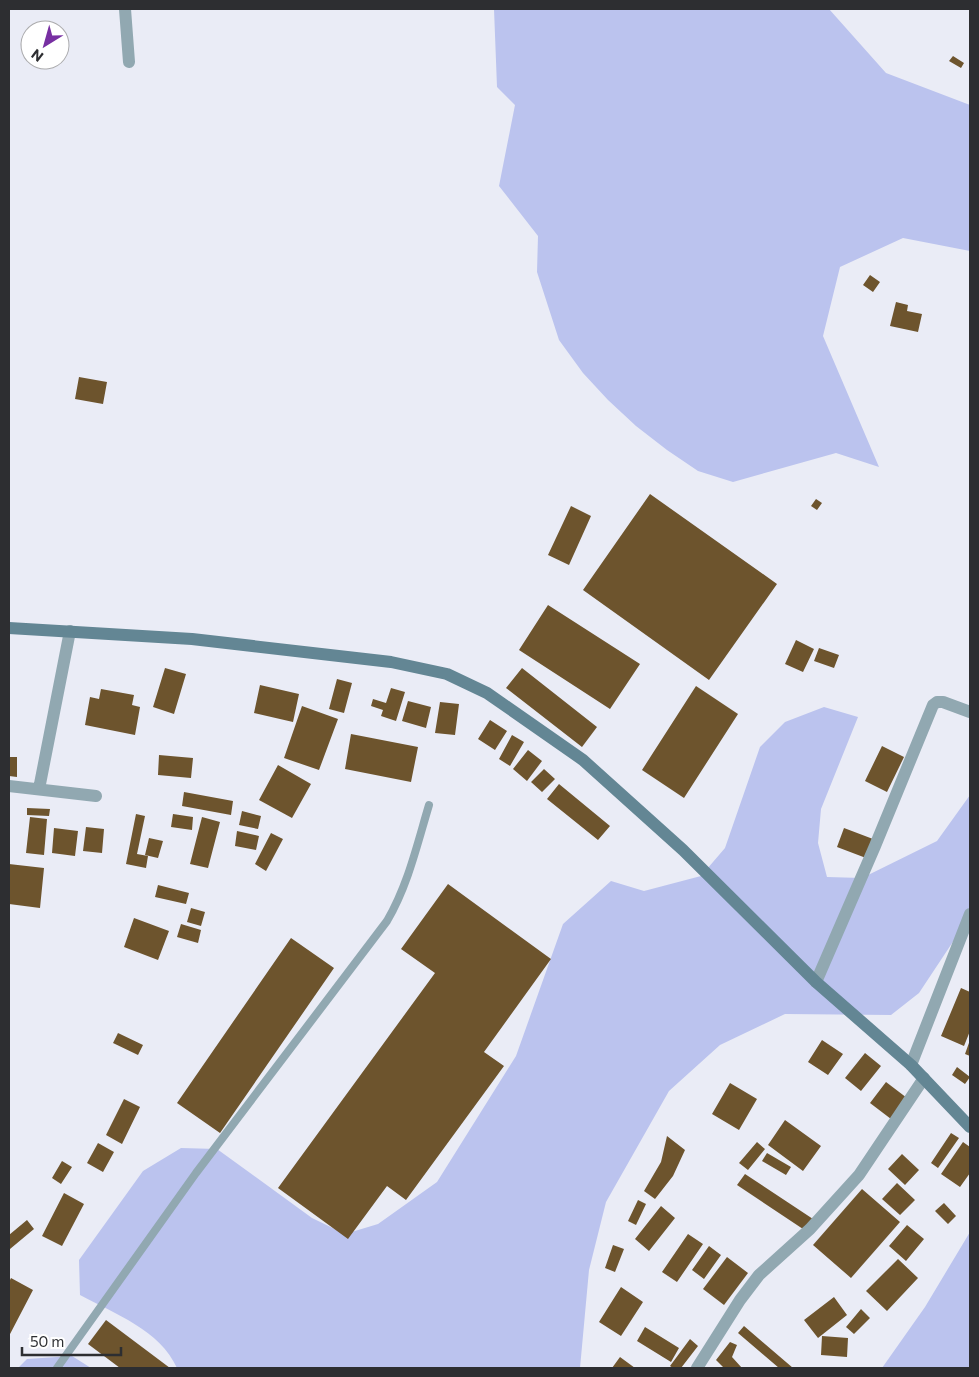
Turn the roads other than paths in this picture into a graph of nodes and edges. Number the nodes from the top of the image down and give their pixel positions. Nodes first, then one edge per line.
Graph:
1 (125, 9) edge
2 (129, 62) dead end
3 (9, 628) edge
4 (70, 632) junction
5 (970, 712) edge
6 (9, 786) edge
7 (39, 789) junction
8 (96, 796) dead end
9 (429, 805) dead end
10 (970, 914) edge
11 (816, 982) junction
12 (911, 1064) junction
13 (924, 1078) junction
14 (970, 1127) edge
15 (56, 1368) edge
16 (698, 1368) edge

1 - 2 street
3 - 4 main road
4 - 7 street
4 - 11 main road
5 - 11 street
6 - 7 street
7 - 8 street
9 - 15 lane
10 - 12 street
11 - 12 main road
12 - 13 main road
13 - 14 main road
13 - 16 street

